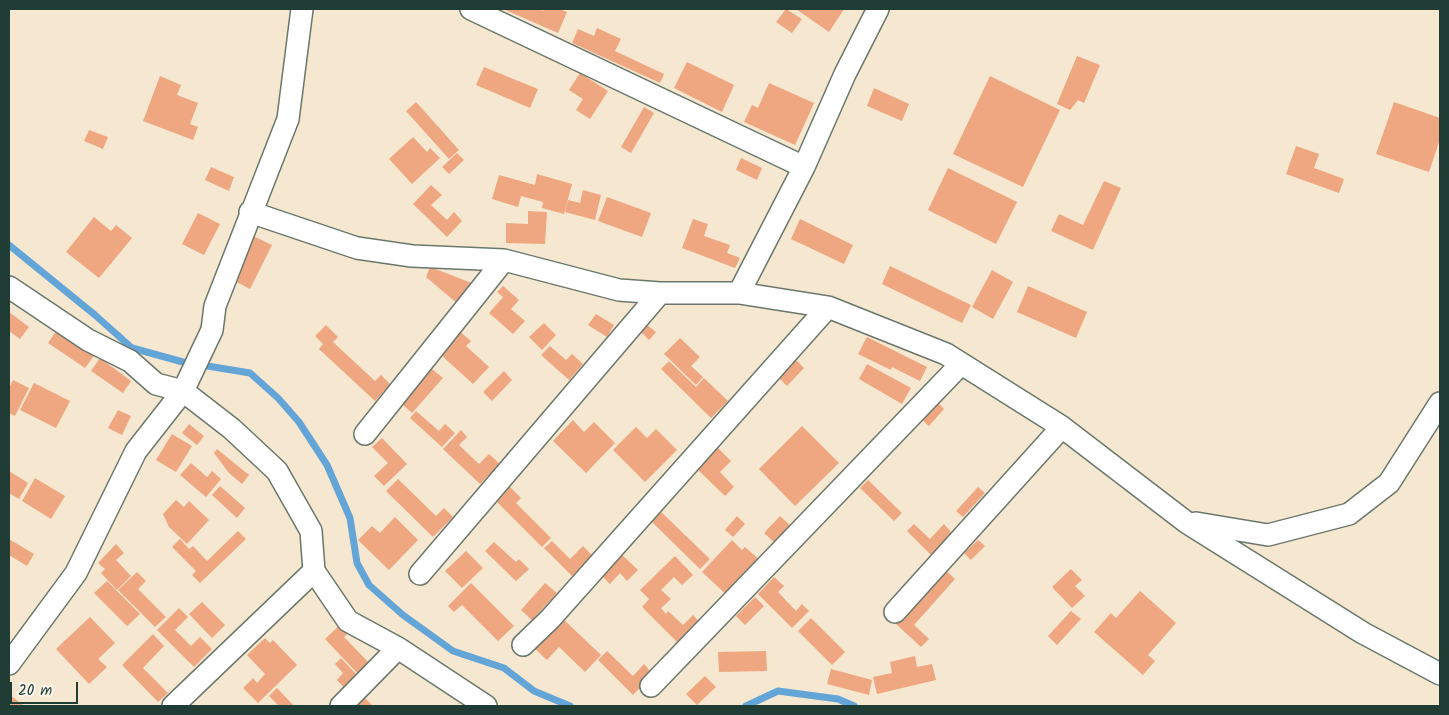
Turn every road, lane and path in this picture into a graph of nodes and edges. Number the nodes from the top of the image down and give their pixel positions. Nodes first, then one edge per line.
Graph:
1 (302, 9) edge
2 (471, 9) edge
3 (878, 9) edge
4 (804, 167) junction
5 (250, 212) junction
6 (504, 260) junction
7 (9, 287) edge
8 (660, 293) junction
9 (739, 293) junction
10 (828, 307) junction
11 (961, 364) junction
12 (183, 391) junction
13 (1440, 403) edge
14 (1062, 427) junction
15 (365, 434) dead end
16 (1186, 522) junction
17 (314, 571) junction
18 (420, 574) dead end
19 (895, 612) dead end
20 (524, 645) dead end
21 (398, 648) junction
22 (9, 664) edge
23 (1440, 674) edge
24 (651, 686) dead end
25 (173, 706) edge
26 (341, 706) edge
27 (486, 706) edge

1 - 5 street
2 - 4 street
3 - 4 street
4 - 9 street
5 - 6 street
5 - 12 street
6 - 8 street
6 - 15 street
7 - 12 street
8 - 9 street
8 - 18 street
9 - 10 street
10 - 11 street
10 - 20 street
11 - 14 street
11 - 24 street
12 - 17 street
12 - 22 street
13 - 16 street
14 - 16 street
14 - 19 street
16 - 23 street
17 - 21 street
17 - 25 street
21 - 26 street
21 - 27 street

